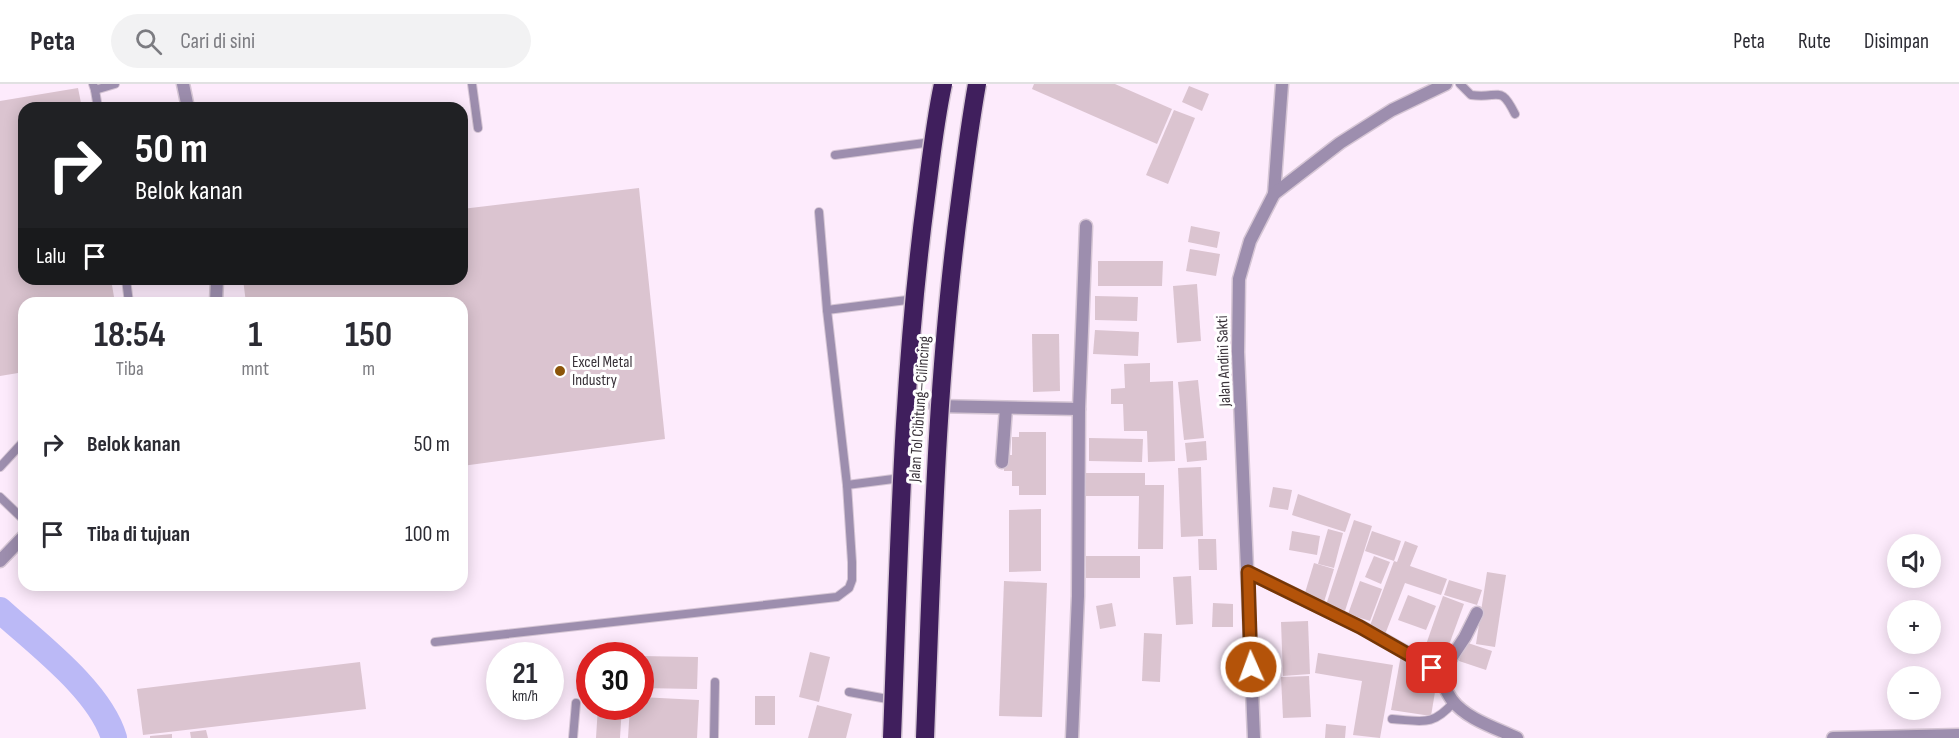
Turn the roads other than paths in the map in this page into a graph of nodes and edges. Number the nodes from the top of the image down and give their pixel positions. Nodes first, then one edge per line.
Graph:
1 (115, 84) edge
2 (183, 84) edge
3 (472, 84) edge
4 (943, 84) edge
5 (978, 84) edge
6 (1282, 84) edge
7 (1446, 84) edge
8 (1460, 84) edge
9 (94, 87) edge
10 (97, 102) edge
11 (187, 102) edge
12 (1515, 114) dead end
13 (478, 128) dead end
14 (939, 142) dead end
15 (835, 155) dead end
16 (1274, 194) junction
17 (819, 212) dead end
18 (1086, 226) dead end
19 (921, 298) dead end
20 (827, 310) junction
21 (934, 406) dead end
22 (1006, 408) junction
23 (1079, 408) junction
24 (18, 448) edge
25 (1002, 462) dead end
26 (0, 467) edge
27 (909, 477) dead end
28 (847, 485) junction
29 (0, 497) edge
30 (18, 513) edge
31 (18, 542) edge
32 (0, 561) edge
33 (1256, 576) junction
34 (1477, 612) dead end
35 (435, 642) dead end
36 (1440, 675) junction
37 (715, 682) dead end
38 (849, 692) dead end
39 (898, 701) dead end
40 (576, 702) dead end
41 (1454, 702) junction
42 (1392, 719) dead end
43 (1959, 735) edge
44 (573, 738) edge
45 (714, 738) edge
46 (892, 738) edge
47 (925, 738) edge
48 (1072, 738) edge
49 (1254, 738) edge
50 (1517, 738) edge
51 (1833, 738) edge

1 - 9 lane
2 - 11 street
3 - 13 lane
4 - 46 highway, Jalan Tol Cibitung–Cilincing, bridge
5 - 47 highway, Jalan Tol Cibitung–Cilincing, bridge
6 - 16 street
7 - 16 street, Jalan Andini Sakti
8 - 12 lane
9 - 10 lane
14 - 15 lane
16 - 33 street, Jalan Andini Sakti
17 - 20 lane
18 - 23 street
19 - 20 lane
20 - 28 lane
21 - 22 street
22 - 23 street
22 - 25 street
23 - 48 street
24 - 26 lane
27 - 28 lane
28 - 35 lane
29 - 30 lane
31 - 32 street
33 - 36 street
33 - 49 street, Jalan Andini Sakti
34 - 36 street
36 - 41 street
37 - 45 lane
38 - 39 lane
40 - 44 lane
41 - 42 lane
41 - 50 street
43 - 51 street

